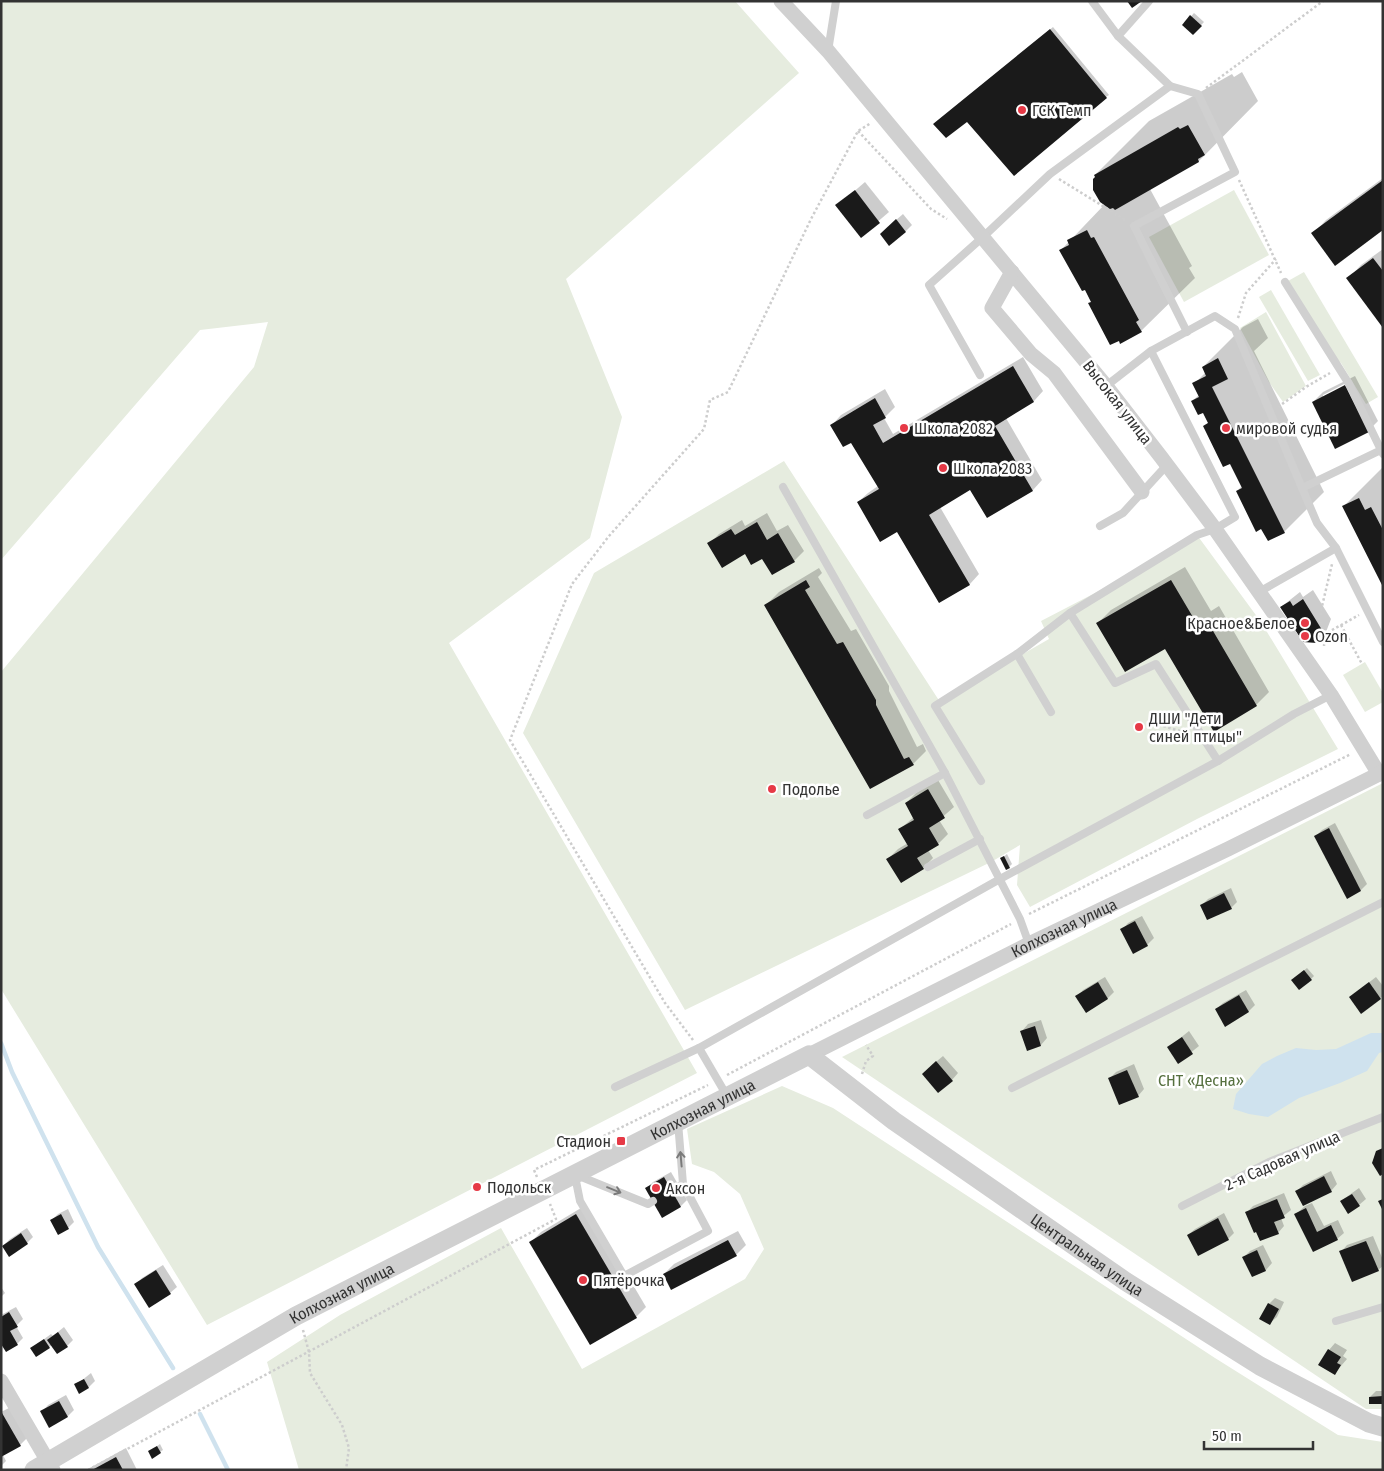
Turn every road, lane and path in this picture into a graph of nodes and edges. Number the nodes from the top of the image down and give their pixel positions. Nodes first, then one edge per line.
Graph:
1 (781, 1) edge
2 (836, 1) edge
3 (1092, 1) edge
4 (1149, 1) edge
5 (1323, 1) edge
6 (1118, 36) junction
7 (828, 51) junction
8 (1170, 86) junction
9 (1198, 94) junction
10 (883, 116) junction
11 (858, 131) junction
12 (1236, 172) junction
13 (1050, 174) junction
14 (969, 220) junction
15 (1134, 226) junction
16 (984, 237) junction
17 (1276, 259) junction
18 (1012, 272) junction
19 (1285, 282) joint
20 (1235, 329) junction
21 (1187, 332) junction
22 (1151, 351) junction
23 (1339, 368) junction
24 (980, 375) dead end
25 (1106, 386) junction
26 (1271, 412) junction
27 (1382, 452) edge
28 (1167, 465) junction
29 (783, 487) dead end
30 (1302, 488) junction
31 (1142, 492) junction
32 (1100, 526) dead end
33 (1215, 529) junction
34 (1336, 548) junction
35 (1259, 592) junction
36 (1367, 611) junction
37 (1070, 613) junction
38 (1342, 625) junction
39 (1325, 634) junction
40 (1383, 642) edge
41 (1324, 646) dead end
42 (1017, 654) junction
43 (1362, 664) dead end
44 (1331, 695) junction
45 (1051, 712) dead end
46 (1149, 722) dead end
47 (1203, 737) junction
48 (1218, 761) junction
49 (945, 773) junction
50 (1381, 777) edge
51 (981, 781) dead end
52 (867, 814) dead end
53 (980, 839) junction
54 (928, 867) dead end
55 (1000, 879) junction
56 (1383, 902) edge
57 (1029, 944) junction
58 (699, 1048) junction
59 (809, 1054) junction
60 (615, 1087) dead end
61 (1012, 1088) dead end
62 (728, 1096) junction
63 (1383, 1117) edge
64 (678, 1122) junction
65 (575, 1174) junction
66 (683, 1184) junction
67 (672, 1190) dead end
68 (653, 1201) dead end
69 (1182, 1206) dead end
70 (1383, 1307) edge
71 (296, 1316) junction
72 (1336, 1321) dead end
73 (1, 1381) edge
74 (1383, 1427) edge
75 (45, 1467) edge
76 (346, 1470) edge

1 - 7 street, Высокая улица
2 - 7 lane
3 - 6 lane
4 - 6 lane
5 - 9 path
6 - 8 lane
7 - 10 street, Высокая улица
8 - 9 lane
8 - 13 lane
9 - 12 lane
10 - 11 path
10 - 14 street, Высокая улица
11 - 14 path
11 - 58 path
12 - 15 lane
12 - 17 path
13 - 15 path
13 - 16 lane
14 - 16 street, Высокая улица
15 - 21 lane
16 - 18 street, Высокая улица
16 - 24 lane
17 - 19 path
17 - 20 path
18 - 25 street, Высокая улица
18 - 31 street
19 - 23 lane
20 - 21 lane
20 - 26 lane
21 - 22 lane
22 - 25 lane
22 - 33 lane
23 - 26 path
23 - 27 lane
25 - 28 street, Высокая улица
26 - 30 lane
27 - 30 lane
28 - 31 lane
28 - 33 street, Высокая улица
29 - 49 lane
30 - 34 lane
31 - 32 lane
33 - 35 street, Высокая улица
33 - 37 lane
34 - 35 lane
34 - 36 lane
34 - 39 path
35 - 44 street, Высокая улица
36 - 38 path
36 - 40 lane
37 - 42 lane
37 - 47 lane
38 - 39 path
38 - 43 path
39 - 41 path
42 - 45 lane
42 - 51 lane
44 - 48 lane
44 - 50 street, Высокая улица
46 - 47 path
47 - 48 lane
48 - 55 lane
49 - 52 lane
49 - 53 lane
50 - 57 street, Колхозная улица
53 - 54 lane
53 - 55 lane
55 - 57 lane
55 - 58 lane
56 - 61 lane
57 - 59 street, Колхозная улица
58 - 60 lane
58 - 62 lane
59 - 62 street, Колхозная улица
59 - 74 street, Центральная улица
62 - 64 street, Колхозная улица
63 - 69 lane, 2-я Садовая улица
64 - 65 street, Колхозная улица
66 -> 64 lane
65 - 66 lane
65 -> 68 lane
65 - 71 street, Колхозная улица
66 - 67 lane
70 - 72 lane
71 - 75 street, Колхозная улица
71 - 76 path
73 - 75 street

